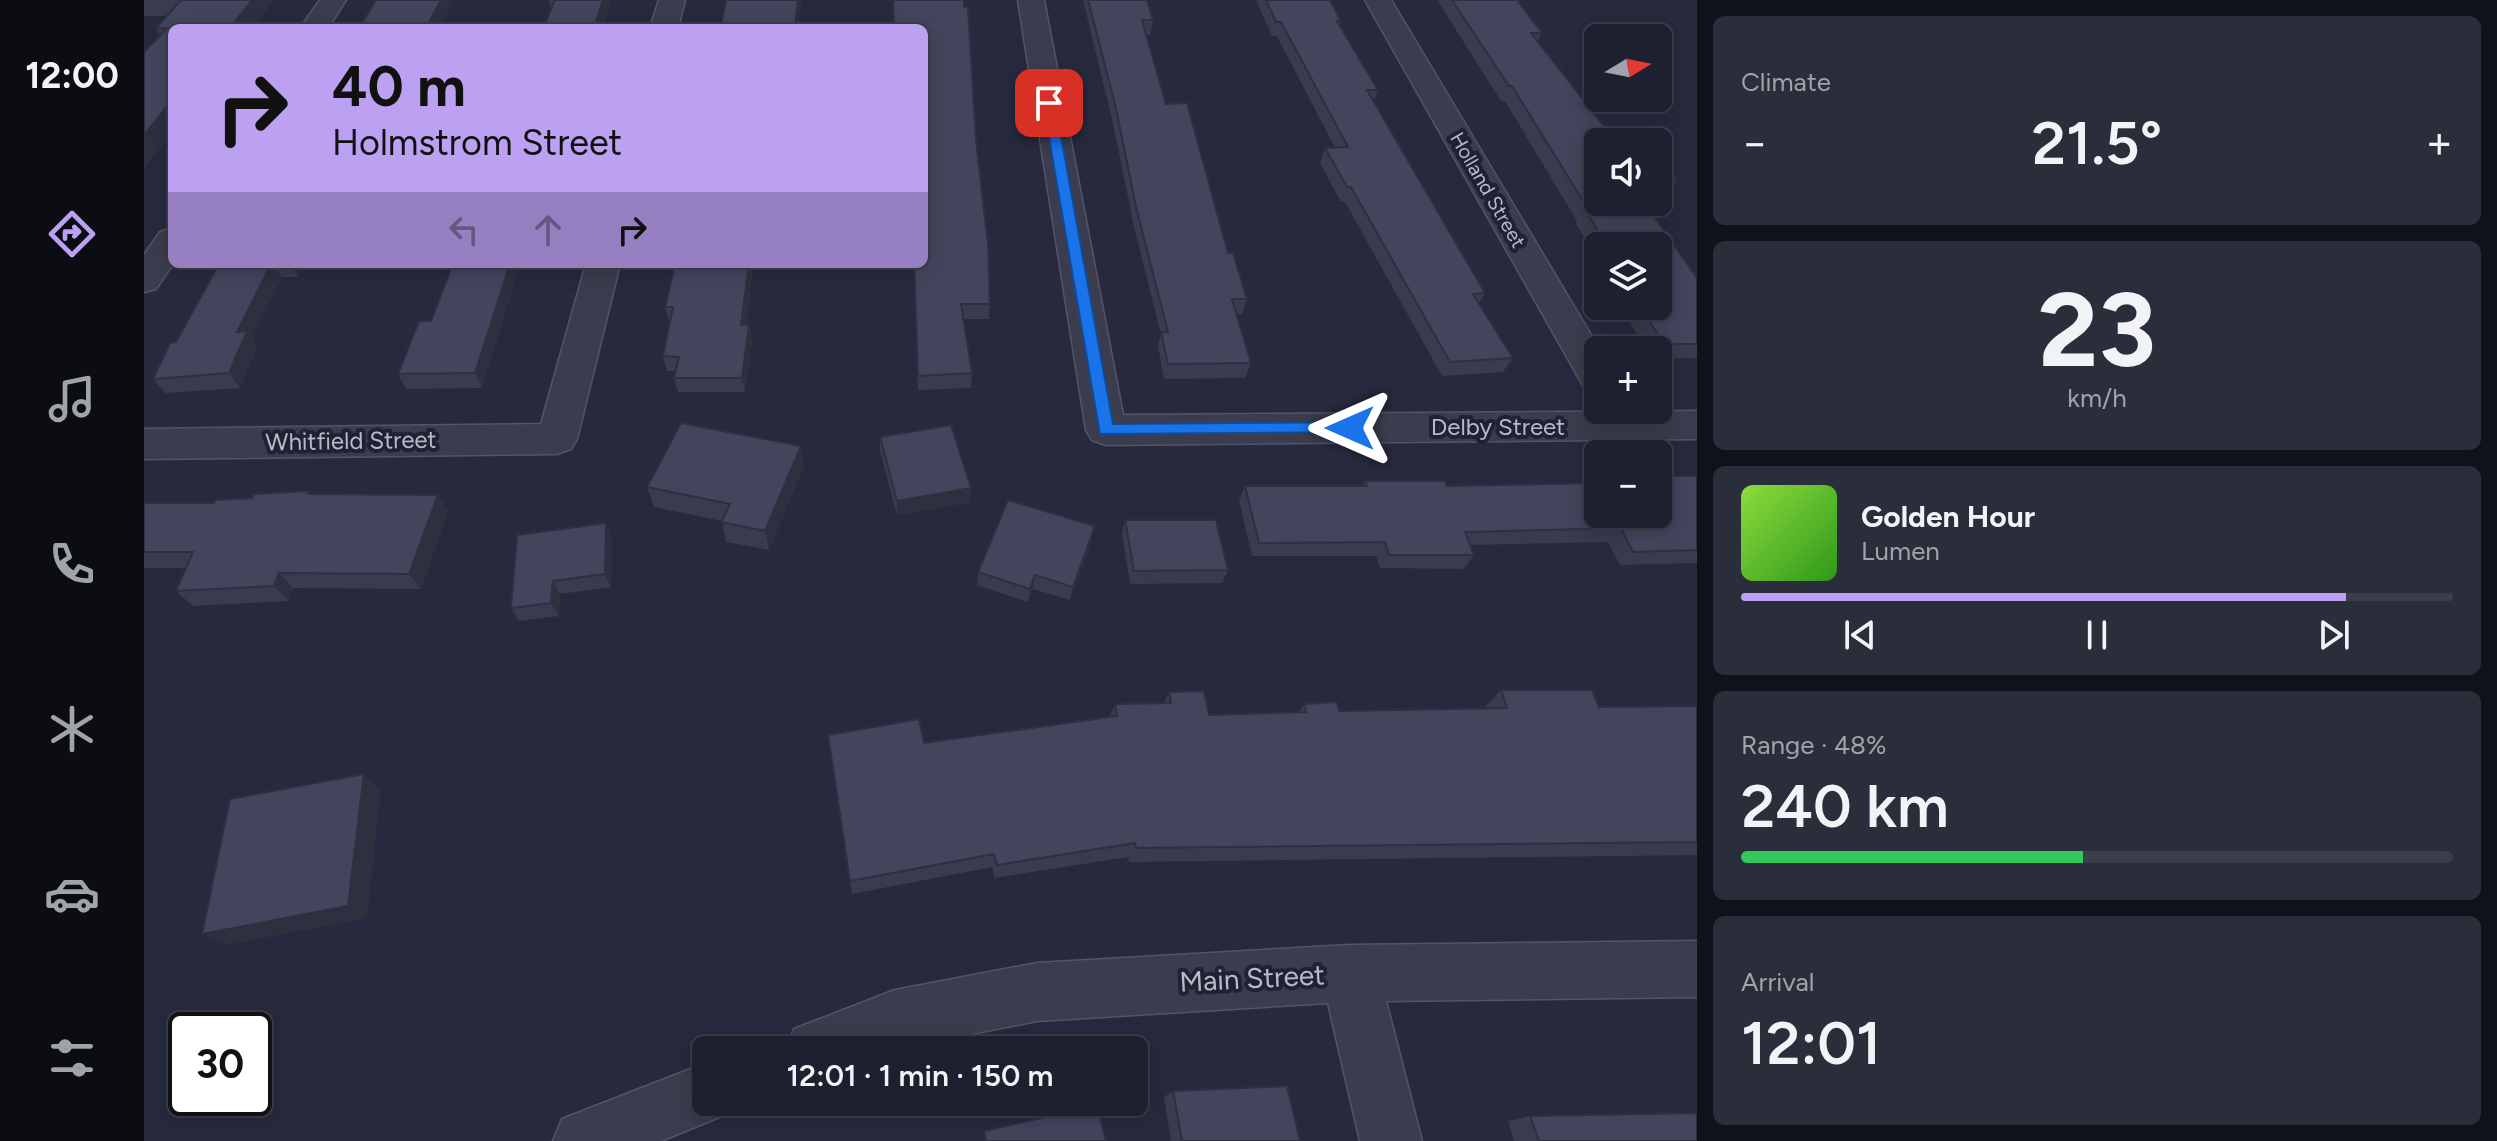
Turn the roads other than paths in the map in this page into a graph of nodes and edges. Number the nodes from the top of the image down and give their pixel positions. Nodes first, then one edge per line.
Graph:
1 (333, 0) edge
2 (672, 0) edge
3 (1031, 0) edge
4 (1378, 0) edge
5 (317, 24) edge
6 (665, 24) edge
7 (168, 245) edge
8 (602, 268) edge
9 (144, 281) edge
10 (1584, 355) edge
11 (1584, 419) edge
12 (1672, 423) edge
13 (1697, 425) edge
14 (144, 444) edge
15 (1697, 969) edge
16 (1350, 973) junction
17 (851, 1036) edge
18 (692, 1099) edge
19 (584, 1141) edge
20 (1391, 1141) edge

1 - 5 street
2 - 6 street
3 - 11 street, Delby Street
4 - 10 street, Holland Street
7 - 9 street
8 - 14 street, Whitfield Street
12 - 13 street, Delby Street
15 - 16 street, Main Street
16 - 17 street, Main Street
16 - 20 street
18 - 19 street

